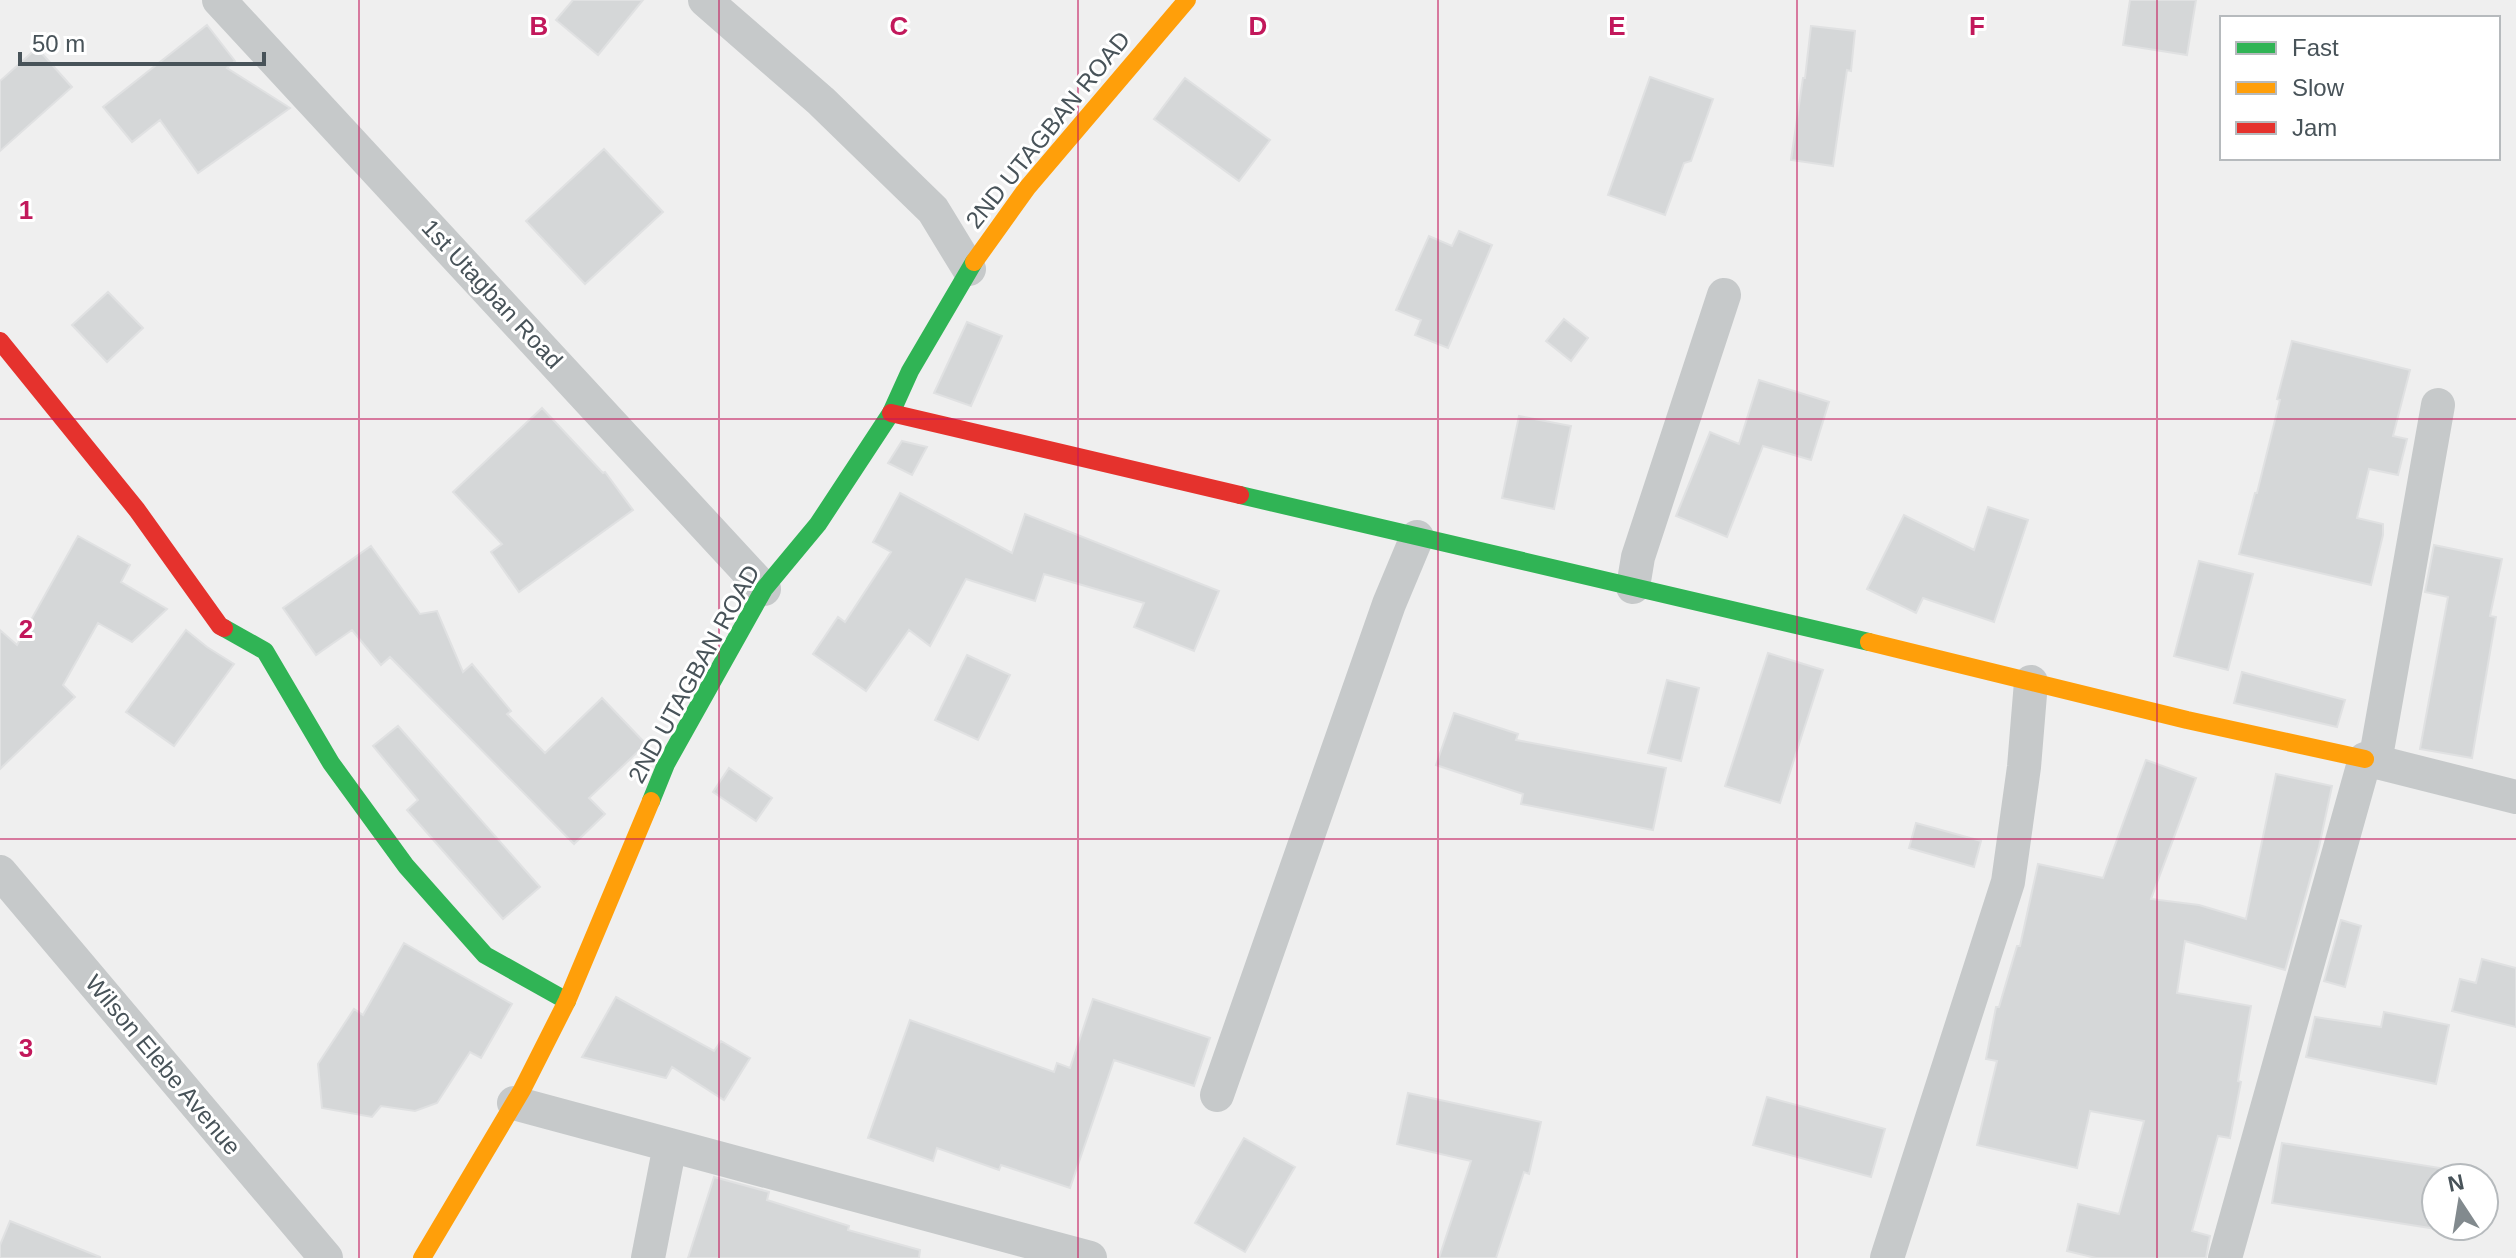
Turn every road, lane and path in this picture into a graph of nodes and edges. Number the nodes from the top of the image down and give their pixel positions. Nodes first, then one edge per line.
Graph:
1 (219, 0) edge
2 (705, 0) edge
3 (1176, 4) edge
4 (969, 269) junction
5 (1724, 295) dead end
6 (0, 341) edge
7 (2438, 405) dead end
8 (891, 413) junction
9 (1417, 537) junction
10 (1633, 587) junction
11 (764, 589) junction
12 (2031, 682) junction
13 (2370, 760) junction
14 (2516, 797) edge
15 (0, 872) edge
16 (567, 1001) junction
17 (1217, 1095) dead end
18 (514, 1103) junction
19 (670, 1145) junction
20 (1032, 1250) edge
21 (326, 1258) edge
22 (422, 1258) edge
23 (648, 1258) edge
24 (1090, 1258) edge
25 (1887, 1258) edge
26 (2225, 1258) edge

1 - 11 street, 1st Utagban Road
2 - 4 street
3 - 4 street, 2ND UTAGBAN ROAD
4 - 8 street, 2ND UTAGBAN ROAD
5 - 10 street
6 - 16 street
7 - 13 street
8 - 9 street
8 - 11 street, 2ND UTAGBAN ROAD
9 - 10 street
9 - 17 street
10 - 12 street
11 - 16 street, 2ND UTAGBAN ROAD
12 - 13 street
12 - 25 street
13 - 14 street
13 - 26 street
15 - 21 street, Wilson Elebe Avenue
16 - 18 street, 2ND UTAGBAN ROAD
18 - 19 street
18 - 22 street, 2ND UTAGBAN ROAD
19 - 20 street
19 - 23 street
20 - 24 street

